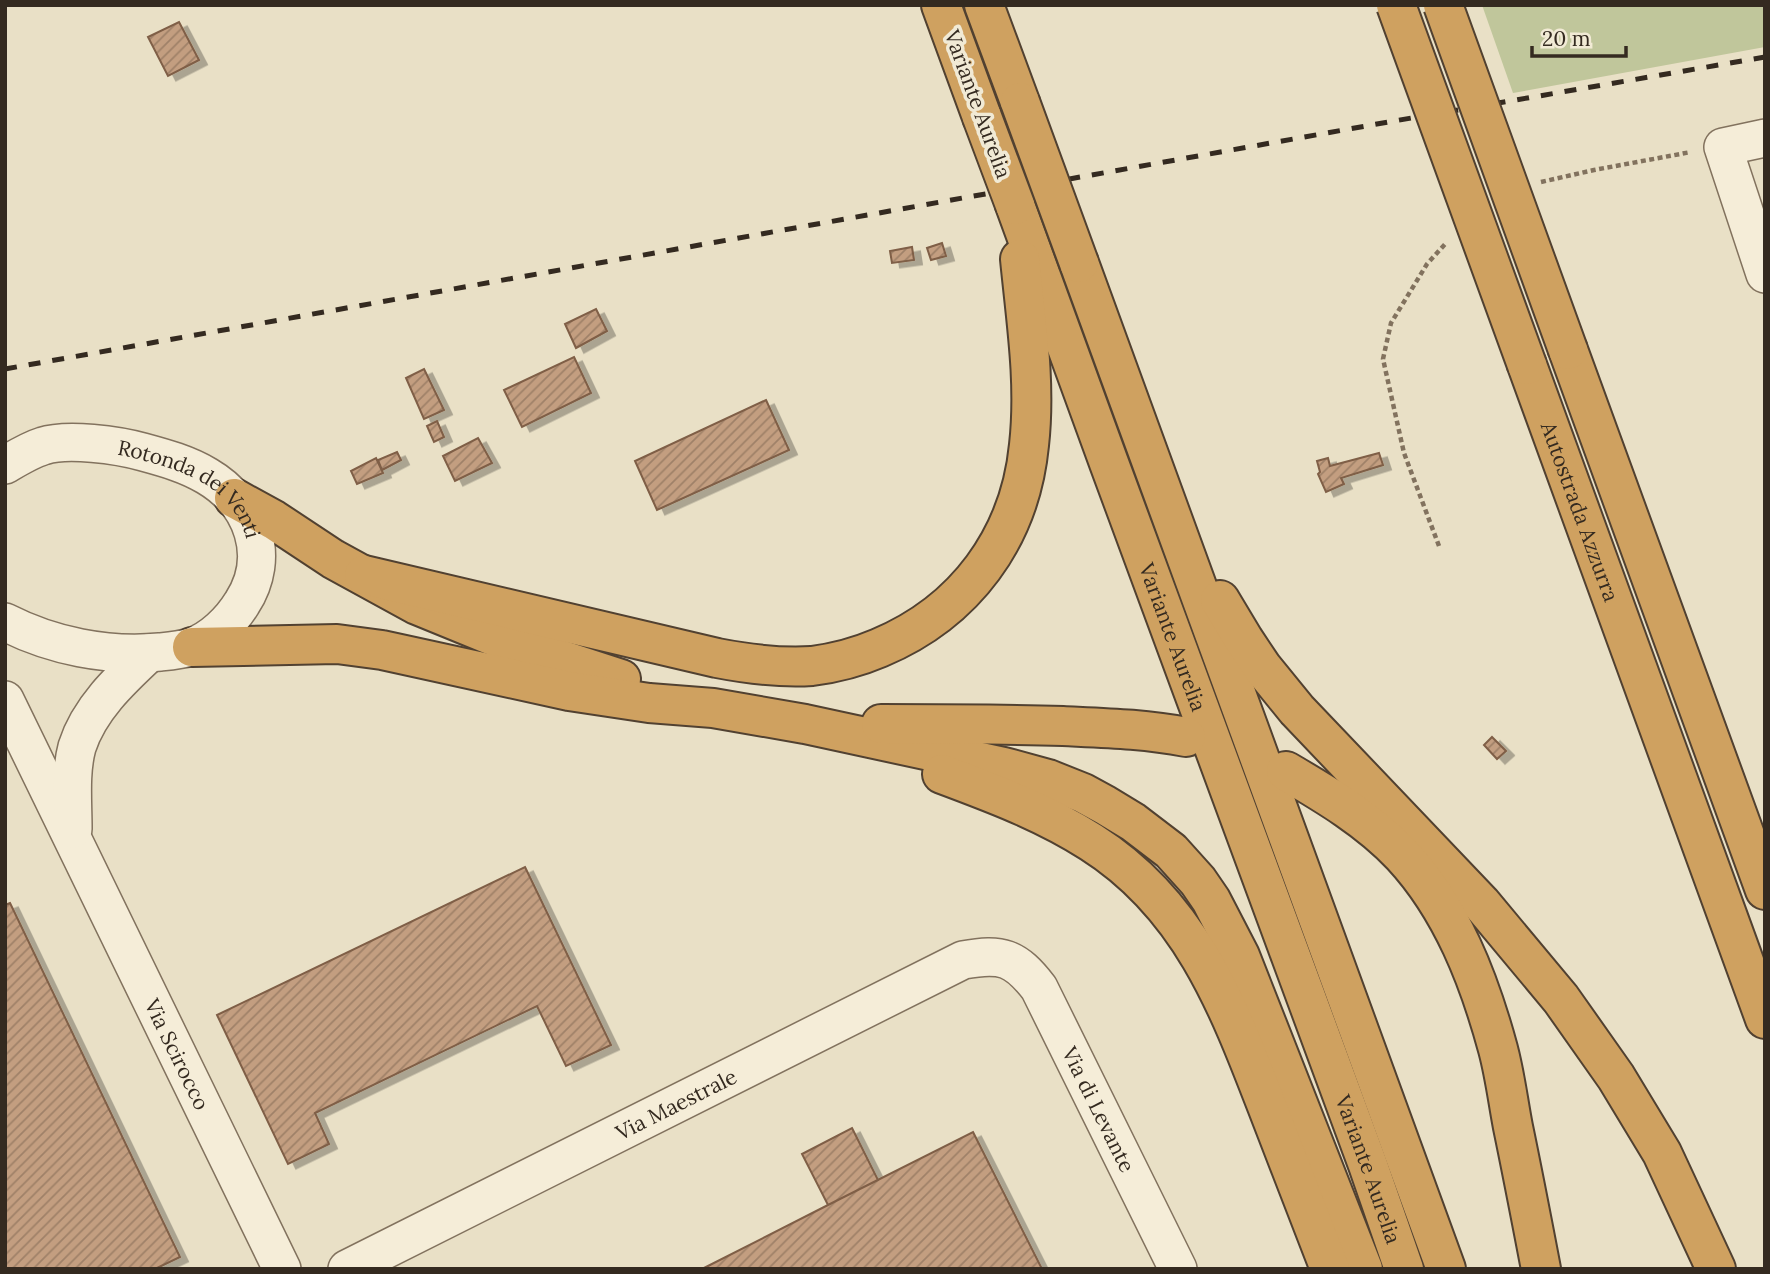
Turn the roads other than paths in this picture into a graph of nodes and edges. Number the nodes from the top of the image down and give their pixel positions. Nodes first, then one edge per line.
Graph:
1 (941, 5) edge
2 (984, 5) edge
3 (1396, 5) edge
4 (1443, 5) edge
5 (1765, 138) edge
6 (1765, 274) edge
7 (1032, 277) junction
8 (5, 445) edge
9 (43, 445) junction
10 (1151, 461) junction
11 (5, 465) edge
12 (234, 498) junction
13 (364, 575) junction
14 (5, 622) edge
15 (192, 647) junction
16 (149, 653) junction
17 (5, 700) edge
18 (713, 708) junction
19 (805, 724) junction
20 (1186, 737) dead end
21 (1286, 771) dead end
22 (74, 840) junction
23 (1765, 890) edge
24 (1008, 960) joint
25 (1765, 1019) edge
26 (282, 1269) edge
27 (347, 1269) edge
28 (1178, 1269) edge
29 (1330, 1269) edge
30 (1363, 1269) edge
31 (1404, 1269) edge
32 (1446, 1269) edge
33 (1541, 1269) edge
34 (1716, 1269) edge

1 - 7 highway, Variante Aurelia, bridge
2 - 10 highway, Variante Aurelia, bridge
3 - 25 highway, Autostrada Azzurra, bridge
4 - 23 highway, Autostrada Azzurra, bridge
5 - 6 street
7 - 13 highway
7 - 31 highway, Variante Aurelia
8 - 9 street
9 - 11 street, Rotonda dei Venti
9 - 12 street, Rotonda dei Venti
10 - 32 highway, Variante Aurelia
10 - 34 highway
12 - 13 highway
12 - 15 street, Rotonda dei Venti
13 - 18 highway
14 - 16 street, Rotonda dei Venti
15 - 16 street, Rotonda dei Venti
15 - 18 highway
16 - 22 street, Via Scirocco
17 - 22 street, Via Scirocco
18 - 19 highway
19 - 20 highway
19 - 29 highway
19 - 30 highway
21 - 33 highway
22 - 26 street, Via Scirocco
24 - 27 street, Via Maestrale
24 - 28 street, Via di Levante

